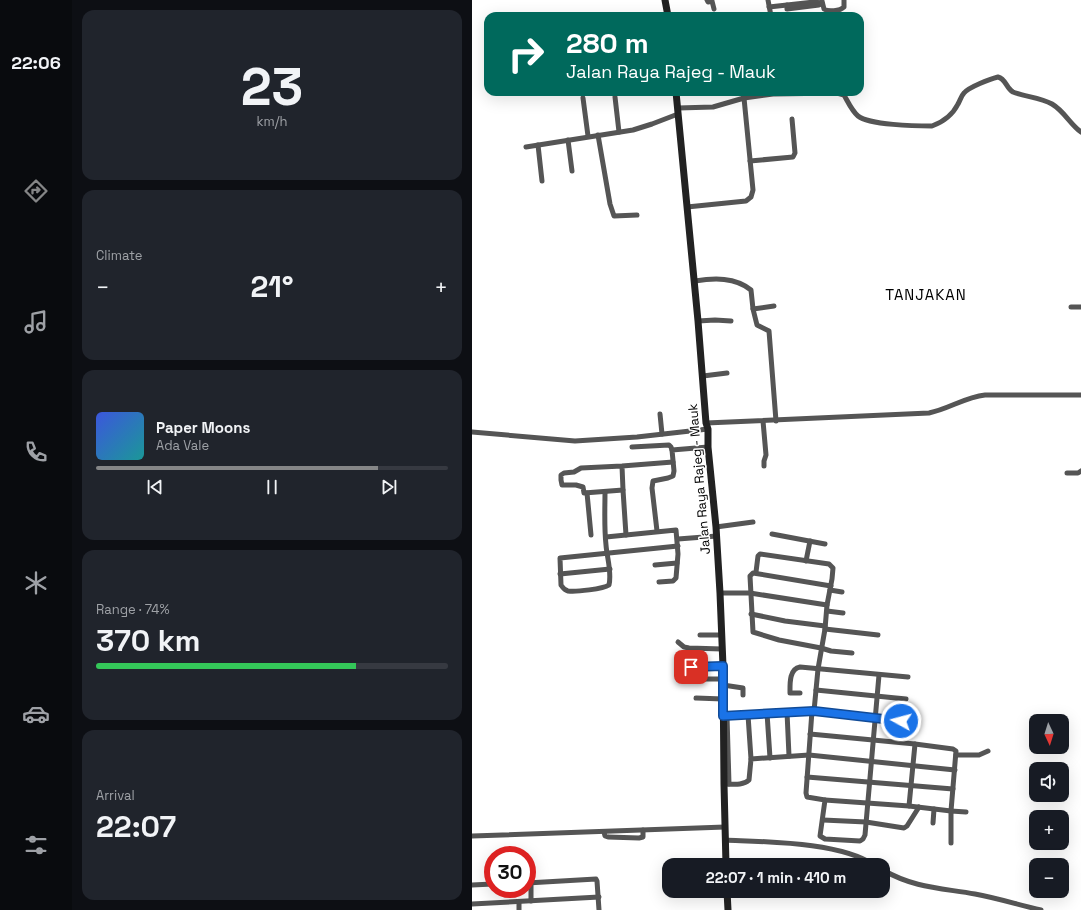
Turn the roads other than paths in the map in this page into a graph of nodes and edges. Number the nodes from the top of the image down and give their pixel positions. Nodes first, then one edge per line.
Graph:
1 (666, 0) edge
2 (707, 0) edge
3 (768, 0) edge
4 (844, 0) edge
5 (822, 2) edge
6 (769, 7) junction
7 (714, 9) dead end
8 (668, 12) edge
9 (770, 12) edge
10 (615, 96) dead end
11 (676, 96) edge
12 (752, 96) edge
13 (845, 96) edge
14 (582, 98) dead end
15 (744, 98) junction
16 (678, 111) junction
17 (792, 119) dead end
18 (619, 132) junction
19 (1081, 132) edge
20 (598, 135) junction
21 (588, 136) junction
22 (568, 140) junction
23 (538, 145) junction
24 (526, 147) dead end
25 (750, 161) junction
26 (572, 171) dead end
27 (542, 181) dead end
28 (687, 207) junction
29 (637, 215) dead end
30 (695, 282) junction
31 (774, 306) dead end
32 (1071, 307) dead end
33 (1081, 308) edge
34 (752, 309) junction
35 (698, 321) junction
36 (730, 321) dead end
37 (727, 373) dead end
38 (703, 376) junction
39 (1081, 395) edge
40 (660, 414) dead end
41 (764, 421) junction
42 (776, 421) junction
43 (707, 426) junction
44 (472, 432) edge
45 (662, 434) junction
46 (632, 447) dead end
47 (708, 447) junction
48 (672, 450) junction
49 (673, 462) junction
50 (622, 466) junction
51 (764, 466) dead end
52 (1081, 471) edge
53 (1067, 473) dead end
54 (623, 490) junction
55 (605, 492) junction
56 (587, 493) junction
57 (753, 522) dead end
58 (716, 527) junction
59 (657, 531) junction
60 (772, 534) dead end
61 (591, 535) dead end
62 (626, 535) junction
63 (717, 536) junction
64 (606, 537) junction
65 (678, 539) junction
66 (810, 542) junction
67 (825, 544) dead end
68 (678, 546) junction
69 (607, 554) junction
70 (806, 561) junction
71 (677, 563) junction
72 (655, 565) dead end
73 (610, 569) junction
74 (754, 573) junction
75 (560, 574) junction
76 (659, 582) dead end
77 (831, 588) junction
78 (842, 592) dead end
79 (720, 593) junction
80 (750, 593) junction
81 (827, 608) junction
82 (843, 613) dead end
83 (751, 614) junction
84 (825, 628) junction
85 (700, 635) dead end
86 (722, 635) junction
87 (878, 635) dead end
88 (678, 642) dead end
89 (822, 648) junction
90 (722, 649) junction
91 (852, 653) dead end
92 (723, 666) junction
93 (691, 667) dead end
94 (818, 669) junction
95 (879, 675) junction
96 (908, 677) dead end
97 (693, 679) dead end
98 (723, 682) junction
99 (816, 690) junction
100 (800, 693) dead end
101 (743, 695) dead end
102 (877, 696) junction
103 (696, 698) dead end
104 (723, 699) junction
105 (906, 699) dead end
106 (813, 711) junction
107 (788, 712) junction
108 (767, 713) junction
109 (748, 714) junction
110 (725, 716) junction
111 (875, 718) junction
112 (901, 721) dead end
113 (810, 734) junction
114 (874, 740) junction
115 (915, 744) junction
116 (988, 751) dead end
117 (809, 755) junction
118 (956, 755) junction
119 (789, 756) junction
120 (770, 758) junction
121 (751, 759) junction
122 (871, 761) junction
123 (914, 765) junction
124 (955, 770) junction
125 (807, 777) junction
126 (869, 782) junction
127 (726, 784) junction
128 (911, 785) junction
129 (953, 789) junction
130 (825, 800) junction
131 (868, 802) junction
132 (909, 806) junction
133 (919, 807) junction
134 (934, 809) junction
135 (952, 811) junction
136 (966, 812) dead end
137 (823, 820) junction
138 (866, 822) junction
139 (933, 823) dead end
140 (724, 827) junction
141 (472, 836) edge
142 (725, 840) junction
143 (950, 843) dead end
144 (726, 858) edge
145 (862, 858) edge
146 (890, 873) edge
147 (536, 882) edge
148 (484, 884) edge
149 (472, 885) edge
150 (599, 897) junction
151 (531, 898) edge
152 (727, 898) edge
153 (531, 901) junction
154 (519, 902) junction
155 (472, 904) edge
156 (519, 910) edge
157 (599, 910) edge
158 (728, 910) edge
159 (1041, 910) edge

1 - 8 main road
2 - 7 street
3 - 6 street
4 - 5 street
5 - 6 street
6 - 9 street
10 - 18 street
11 - 16 main road, Jalan Raya Rajeg - Mauk
12 - 15 street
13 - 19 street
14 - 21 street
15 - 16 street
15 - 25 street
16 - 18 street
16 - 28 main road, Jalan Raya Rajeg - Mauk
17 - 25 street
18 - 20 street
20 - 21 street
20 - 29 street
21 - 22 street
22 - 23 street
22 - 26 street
23 - 24 street
23 - 27 street
25 - 28 street
28 - 30 main road, Jalan Raya Rajeg - Mauk
30 - 34 street
30 - 35 main road, Jalan Raya Rajeg - Mauk
31 - 34 street
32 - 33 street
34 - 42 street
35 - 36 street
35 - 38 main road, Jalan Raya Rajeg - Mauk
37 - 38 street
38 - 43 main road, Jalan Raya Rajeg - Mauk
39 - 42 street
40 - 45 street
41 - 42 street
41 - 43 street
41 - 51 street
43 - 45 street
43 - 47 main road, Jalan Raya Rajeg - Mauk
44 - 45 street
46 - 48 street
47 - 48 street
47 - 58 main road, Jalan Raya Rajeg - Mauk
48 - 49 street
49 - 50 street
49 - 59 street
50 - 54 street
50 - 56 street
52 - 53 street
54 - 55 street
54 - 62 street
55 - 56 street
55 - 64 street
56 - 61 street
57 - 58 street
58 - 63 main road, Jalan Raya Rajeg - Mauk
59 - 62 street
59 - 65 street
60 - 66 street
62 - 64 street
63 - 65 street
63 - 79 main road, Jalan Raya Rajeg - Mauk
64 - 69 street
65 - 68 street
66 - 67 street
66 - 70 street
68 - 69 street
68 - 71 street
69 - 73 street
69 - 75 street
70 - 74 street
70 - 77 street
71 - 72 street
71 - 76 street
73 - 75 street
73 - 75 street
74 - 77 street
74 - 80 street
77 - 78 street
77 - 81 street
79 - 80 street
79 - 86 main road, Jalan Raya Rajeg - Mauk
80 - 81 street
80 - 83 street
81 - 82 street
81 - 84 street
83 - 84 street
83 - 89 street
84 - 87 street
84 - 89 street
85 - 86 street
86 - 90 main road, Jalan Raya Rajeg - Mauk
88 - 90 street
89 - 91 street
89 - 94 street
90 - 92 main road, Jalan Raya Rajeg - Mauk
92 - 93 street
92 - 98 main road, Jalan Raya Rajeg - Mauk
94 - 95 street
94 - 99 street
94 - 100 street
95 - 96 street
95 - 102 street
97 - 98 street
98 - 101 street
98 - 104 main road, Jalan Raya Rajeg - Mauk
99 - 102 street
99 - 106 street
102 - 105 street
102 - 111 street
103 - 104 street
104 - 110 main road, Jalan Raya Rajeg - Mauk
106 - 107 street
106 - 111 street
106 - 113 street
107 - 108 street
107 - 119 street
108 - 109 street
108 - 120 street
109 - 110 street
109 - 121 street
110 - 127 main road, Jalan Raya Rajeg - Mauk
111 - 112 street
111 - 114 street
113 - 114 street
113 - 117 street
114 - 115 street
114 - 122 street
115 - 118 street
115 - 123 street
116 - 118 street
117 - 119 street
117 - 122 street
117 - 125 street
118 - 124 street
119 - 120 street
120 - 121 street
121 - 127 street
122 - 123 street
122 - 126 street
123 - 124 street
123 - 128 street
124 - 129 street
125 - 126 street
125 - 130 street
126 - 128 street
126 - 131 street
127 - 140 main road, Jalan Raya Rajeg - Mauk
128 - 129 street
128 - 132 street
129 - 135 street
130 - 131 street
130 - 137 street
131 - 132 street
131 - 138 street
132 - 133 street
133 - 134 street
133 - 138 street
134 - 135 street
134 - 139 street
135 - 136 street
135 - 143 street
137 - 138 street
137 - 138 street
140 - 141 street
140 - 142 main road, Jalan Raya Rajeg - Mauk
142 - 144 main road, Jalan Raya Rajeg - Mauk
142 - 145 street
146 - 159 street
147 - 150 street
148 - 149 street
150 - 153 street
150 - 157 street
151 - 153 street
152 - 158 main road
153 - 154 street
154 - 155 street
154 - 156 street

